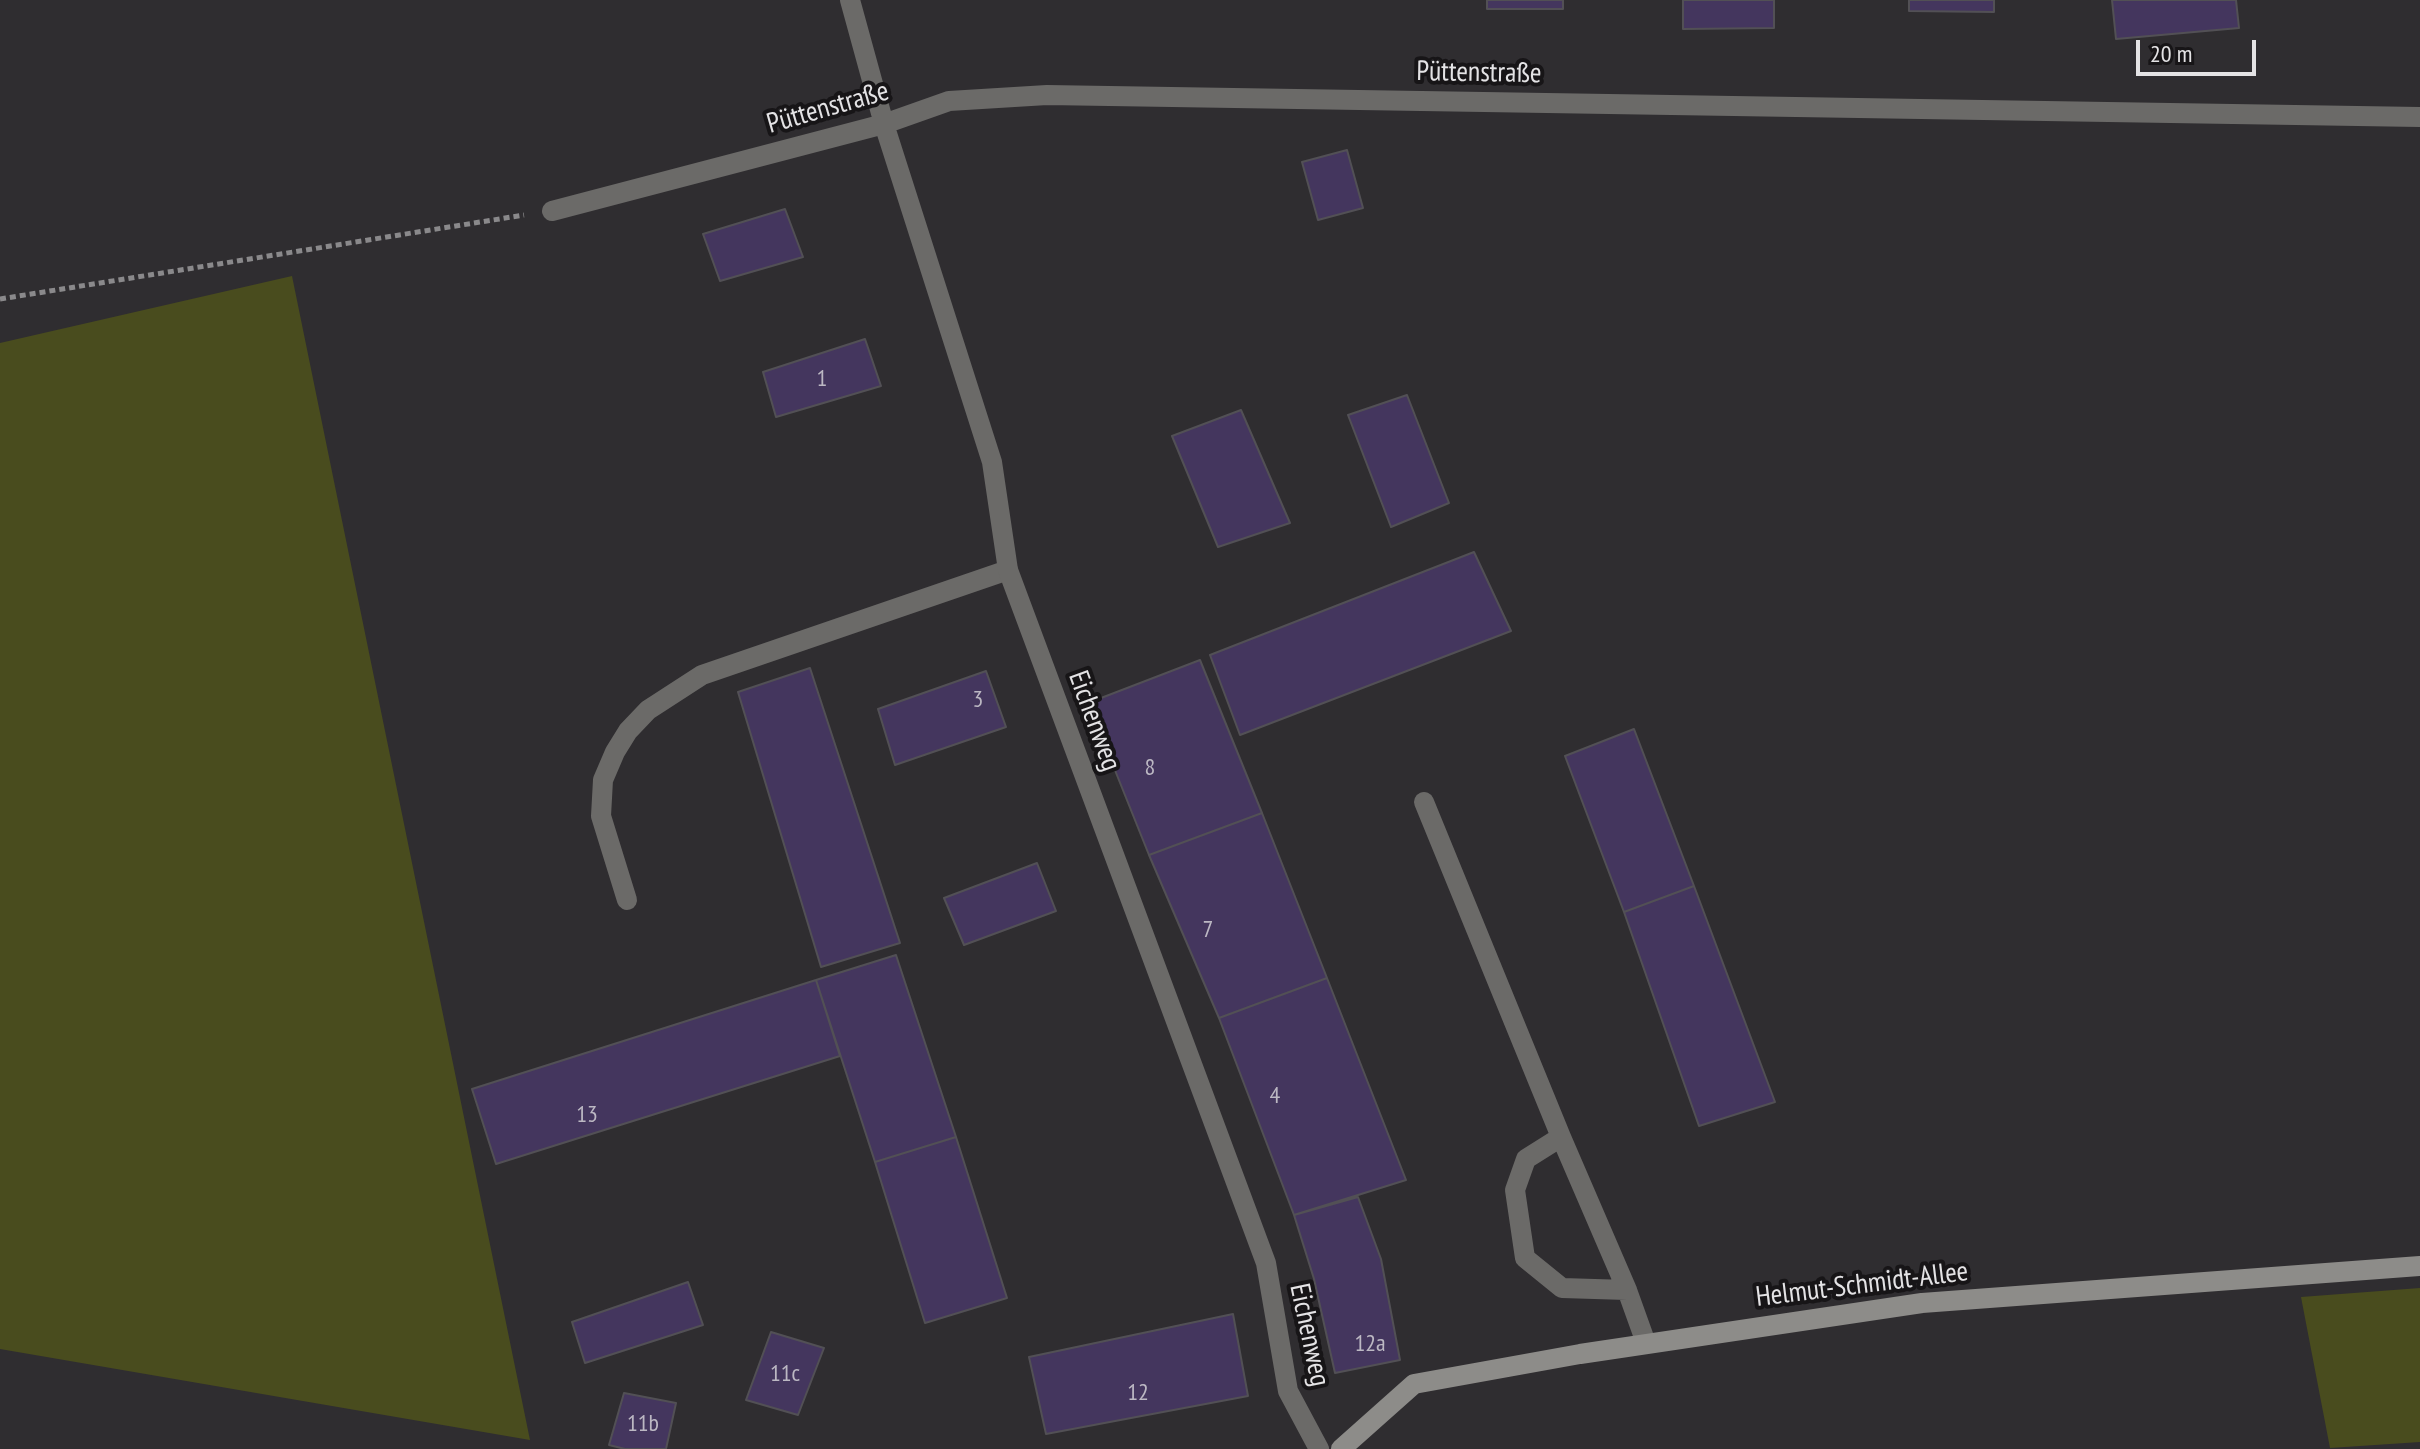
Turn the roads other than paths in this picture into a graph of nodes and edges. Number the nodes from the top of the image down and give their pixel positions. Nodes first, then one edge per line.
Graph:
1 (850, 0) edge
2 (2420, 117) edge
3 (884, 124) junction
4 (552, 211) road end
5 (1008, 570) junction
6 (1424, 802) dead end
7 (627, 900) dead end
8 (1561, 1137) junction
9 (2420, 1266) edge
10 (1627, 1290) junction
11 (1646, 1343) junction
12 (1319, 1449) edge
13 (1341, 1449) edge

1 - 3 street, Eichenweg
2 - 3 street, Püttenstraße
3 - 4 street, Püttenstraße
3 - 5 street, Eichenweg
5 - 7 street
5 - 12 street, Eichenweg
6 - 8 street
8 - 10 street
8 - 10 street
9 - 11 street, Helmut-Schmidt-Allee
10 - 11 street
11 - 13 street, Helmut-Schmidt-Allee

